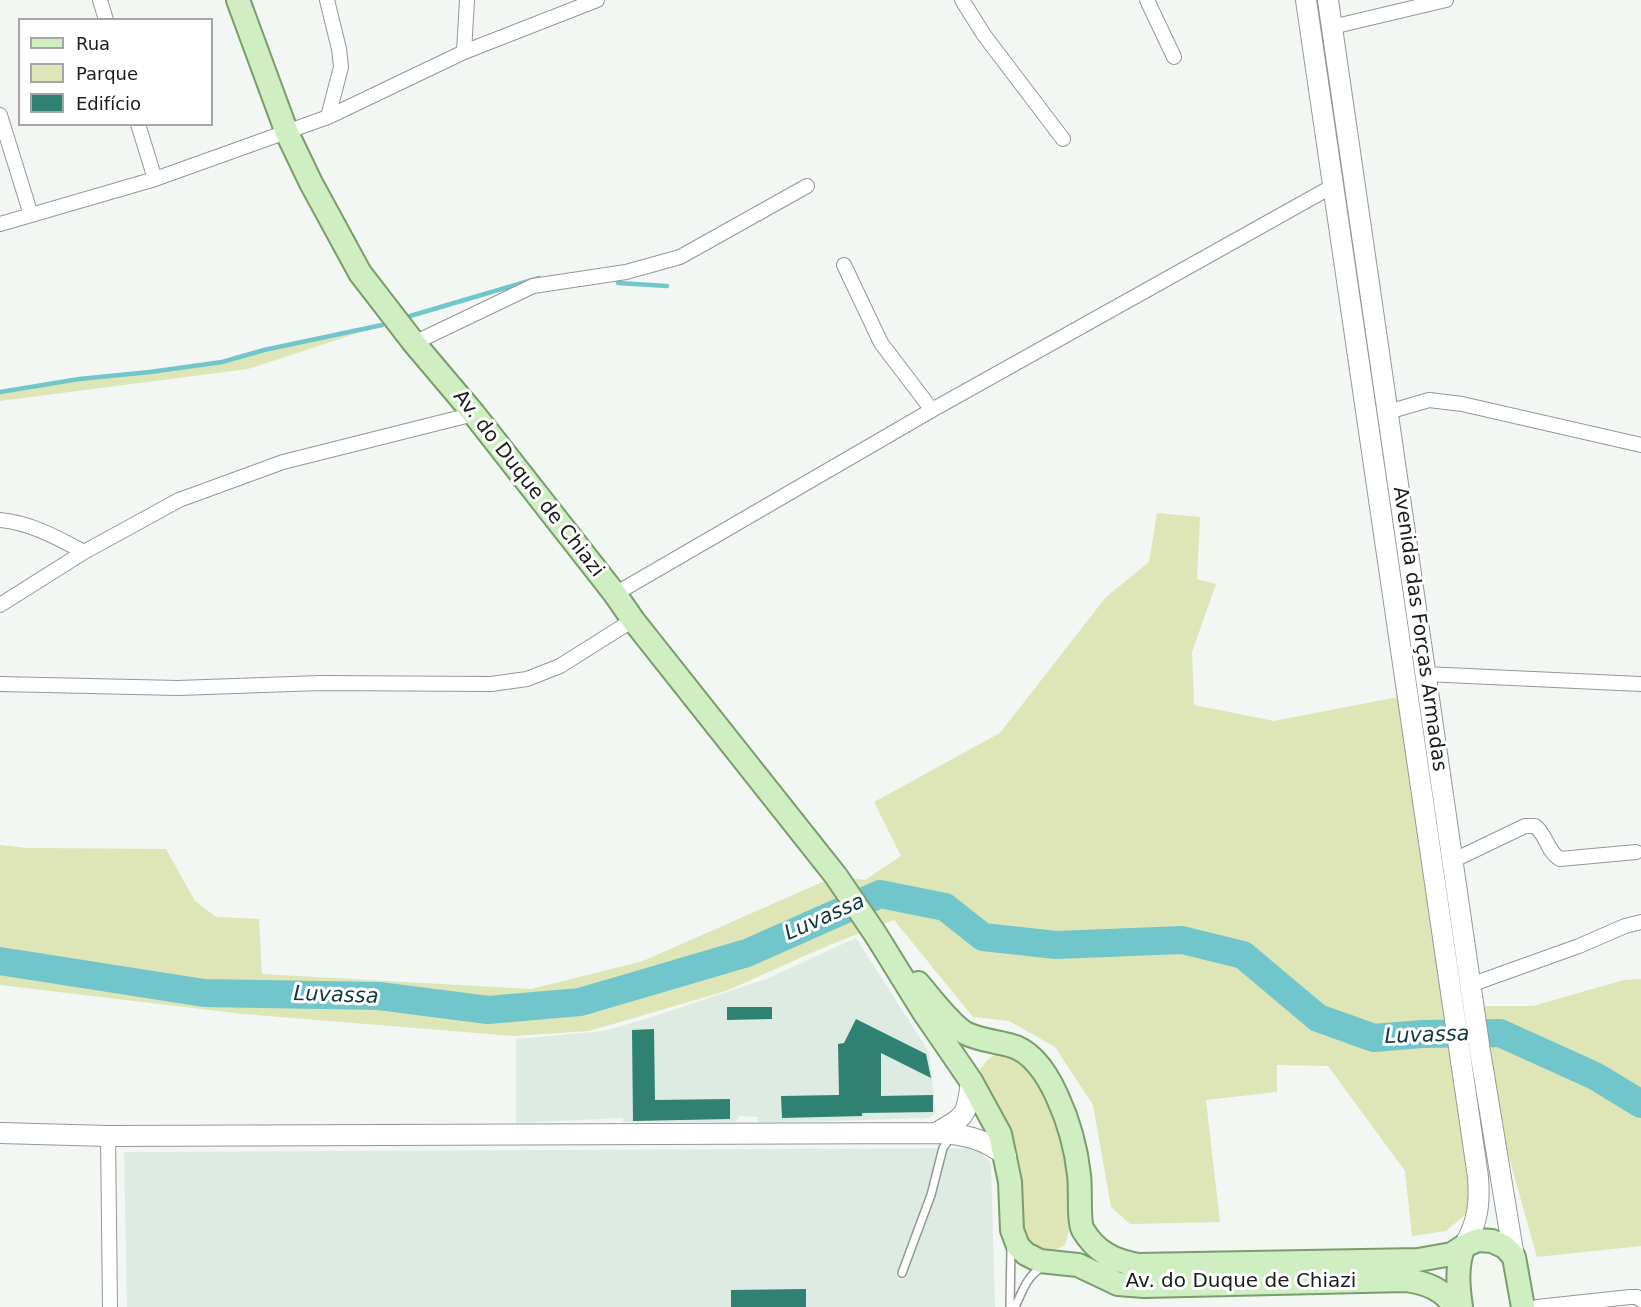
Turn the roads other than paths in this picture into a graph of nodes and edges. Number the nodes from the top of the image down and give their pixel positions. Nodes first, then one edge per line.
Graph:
1 (100, 0) edge
2 (238, 0) edge
3 (327, 0) edge
4 (467, 0) edge
5 (597, 0) edge
6 (962, 0) edge
7 (1147, 0) edge
8 (1306, 0) edge
9 (1328, 0) edge
10 (1446, 0) edge
11 (105, 18) edge
12 (1332, 27) junction
13 (464, 52) junction
14 (1174, 57) dead end
15 (0, 115) edge
16 (328, 117) junction
17 (139, 126) edge
18 (287, 133) junction
19 (1063, 139) dead end
20 (155, 180) junction
21 (807, 186) dead end
22 (1333, 186) junction
23 (31, 215) junction
24 (0, 224) edge
25 (844, 266) dead end
26 (414, 343) junction
27 (932, 410) junction
28 (1388, 412) junction
29 (474, 414) junction
30 (1641, 445) edge
31 (0, 520) edge
32 (84, 552) junction
33 (615, 594) junction
34 (0, 605) edge
35 (633, 620) junction
36 (1425, 674) junction
37 (0, 684) edge
38 (1641, 684) edge
39 (1636, 852) dead end
40 (1452, 861) junction
41 (1641, 922) edge
42 (876, 934) junction
43 (1470, 985) junction
44 (1012, 1045) junction
45 (971, 1081) junction
46 (0, 1133) edge
47 (945, 1133) junction
48 (108, 1136) junction
49 (1006, 1156) junction
50 (1082, 1228) junction
51 (1012, 1230) junction
52 (1464, 1246) junction
53 (1514, 1257) junction
54 (1054, 1262) junction
55 (902, 1273) dead end
56 (1641, 1300) edge
57 (110, 1307) edge
58 (1010, 1307) edge
59 (1015, 1307) edge
60 (1454, 1307) edge
61 (1461, 1307) edge
62 (1523, 1307) edge
63 (1537, 1307) edge

1 - 11 street
2 - 18 main road, Av. do Duque de Chiazi
3 - 16 street
4 - 13 street
5 - 13 street
6 - 19 street
7 - 14 street
8 - 22 main road, Avenida das Forças Armadas
9 - 12 main road, Avenida das Forças Armadas
10 - 12 street
12 - 28 main road, Avenida das Forças Armadas
13 - 16 street
15 - 23 street
16 - 18 street
17 - 20 street
18 - 20 street
18 - 26 main road, Av. do Duque de Chiazi
20 - 23 street
21 - 26 street
22 - 27 street
22 - 52 main road, Avenida das Forças Armadas
23 - 24 street
25 - 27 street
26 - 29 main road, Av. do Duque de Chiazi
27 - 33 street
28 - 30 street
28 - 36 main road, Avenida das Forças Armadas
29 - 32 street
29 - 33 main road, Av. do Duque de Chiazi
31 - 32 street
32 - 34 street
33 - 35 main road, Av. do Duque de Chiazi
35 - 37 street
35 - 42 main road, Av. do Duque de Chiazi
36 - 38 street
36 - 40 main road, Avenida das Forças Armadas
39 - 40 street
40 - 43 main road, Avenida das Forças Armadas
41 - 43 street
42 - 44 main road, Av. do Duque de Chiazi
42 - 45 main road, Av. do Duque de Chiazi
43 - 53 main road, Avenida das Forças Armadas
44 - 45 main road
44 - 50 main road, Av. do Duque de Chiazi
45 - 47 main road
45 - 49 main road, Av. do Duque de Chiazi
46 - 48 main road
47 - 48 main road
47 - 49 main road
47 - 55 lane
48 - 57 street
49 - 51 main road, Av. do Duque de Chiazi
50 - 52 main road, Av. do Duque de Chiazi
50 - 54 main road
51 - 54 main road, Av. do Duque de Chiazi
51 - 58 lane
52 - 53 main road
52 - 61 main road, Avenida das Forças Armadas
53 - 62 main road, Avenida das Forças Armadas
54 - 59 lane
54 - 60 main road, Av. do Duque de Chiazi
56 - 63 street

